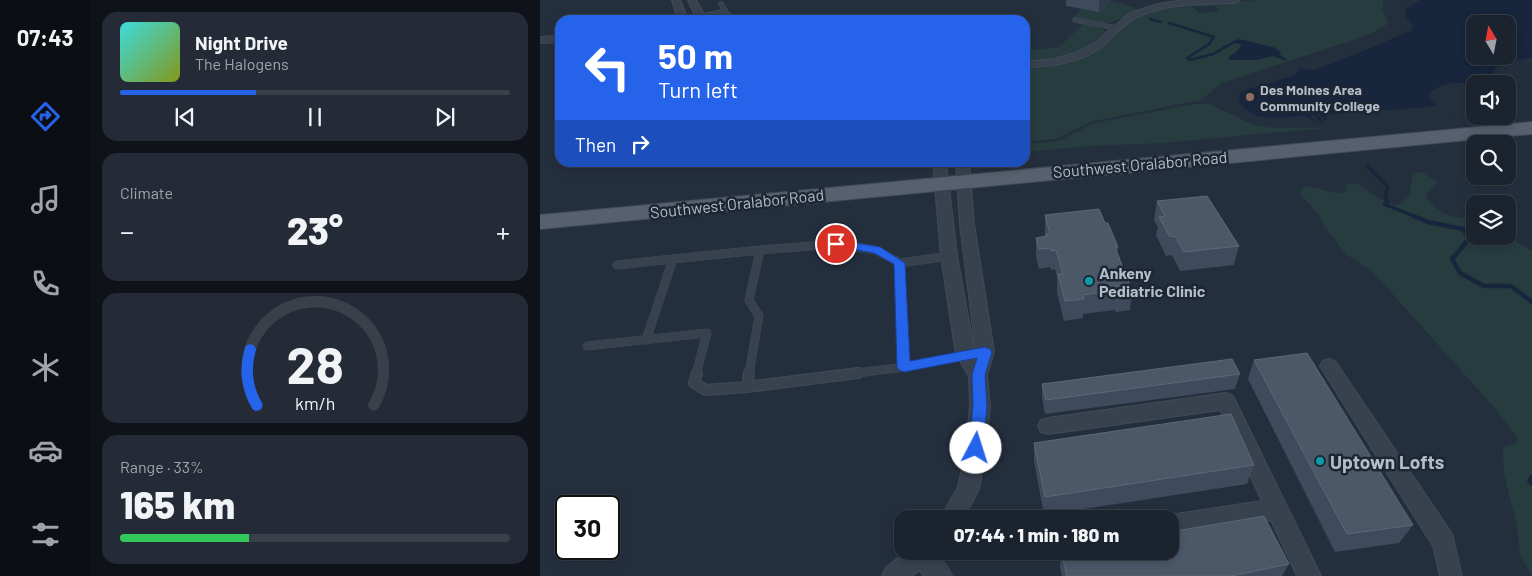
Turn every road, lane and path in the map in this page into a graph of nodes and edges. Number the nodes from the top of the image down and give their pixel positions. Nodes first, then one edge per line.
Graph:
1 (676, 0) edge
2 (692, 0) edge
3 (1236, 0) edge
4 (721, 4) dead end
5 (725, 11) junction
6 (682, 15) edge
7 (699, 15) edge
8 (711, 15) edge
9 (729, 15) edge
10 (1075, 20) dead end
11 (1116, 28) junction
12 (555, 39) edge
13 (540, 40) edge
14 (1030, 64) edge
15 (1532, 116) edge
16 (1532, 128) edge
17 (1030, 165) edge
18 (1030, 166) edge
19 (1004, 167) edge
20 (1016, 167) edge
21 (963, 171) edge
22 (940, 172) edge
23 (540, 207) edge
24 (540, 222) edge
25 (760, 250) junction
26 (949, 256) junction
27 (673, 259) junction
28 (900, 263) junction
29 (617, 265) dead end
30 (646, 340) junction
31 (587, 346) dead end
32 (985, 352) junction
33 (964, 355) junction
34 (1329, 366) dead end
35 (904, 367) junction
36 (978, 375) junction
37 (747, 387) junction
38 (1048, 426) dead end
39 (1278, 509) junction
40 (956, 510) edge
41 (1179, 525) edge
42 (913, 560) edge
43 (927, 560) edge
44 (1447, 575) edge
45 (894, 576) edge
46 (940, 576) edge
47 (1309, 576) edge

1 - 6 street
2 - 7 street
3 - 11 street
4 - 5 lane
5 - 8 lane
5 - 9 lane
10 - 11 lane
11 - 14 street
12 - 13 street
15 - 17 main road, Southwest Oralabor Road
16 - 18 main road, Southwest Oralabor Road
19 - 21 main road, Southwest Oralabor Road
20 - 21 main road, Southwest Oralabor Road
21 - 22 main road, Southwest Oralabor Road
21 - 32 street
22 - 23 main road, Southwest Oralabor Road
22 - 24 main road, Southwest Oralabor Road
22 - 26 street
25 - 27 lane
25 - 28 lane
25 - 37 lane
26 - 28 lane
26 - 33 street
27 - 29 lane
27 - 30 lane
28 - 35 lane
30 - 31 lane
30 - 37 lane
32 - 33 lane
32 - 36 street
33 - 35 lane
33 - 36 street
34 - 44 street
35 - 37 lane
36 - 40 street
38 - 39 street
39 - 41 street
39 - 47 street
42 - 45 street
43 - 46 street

